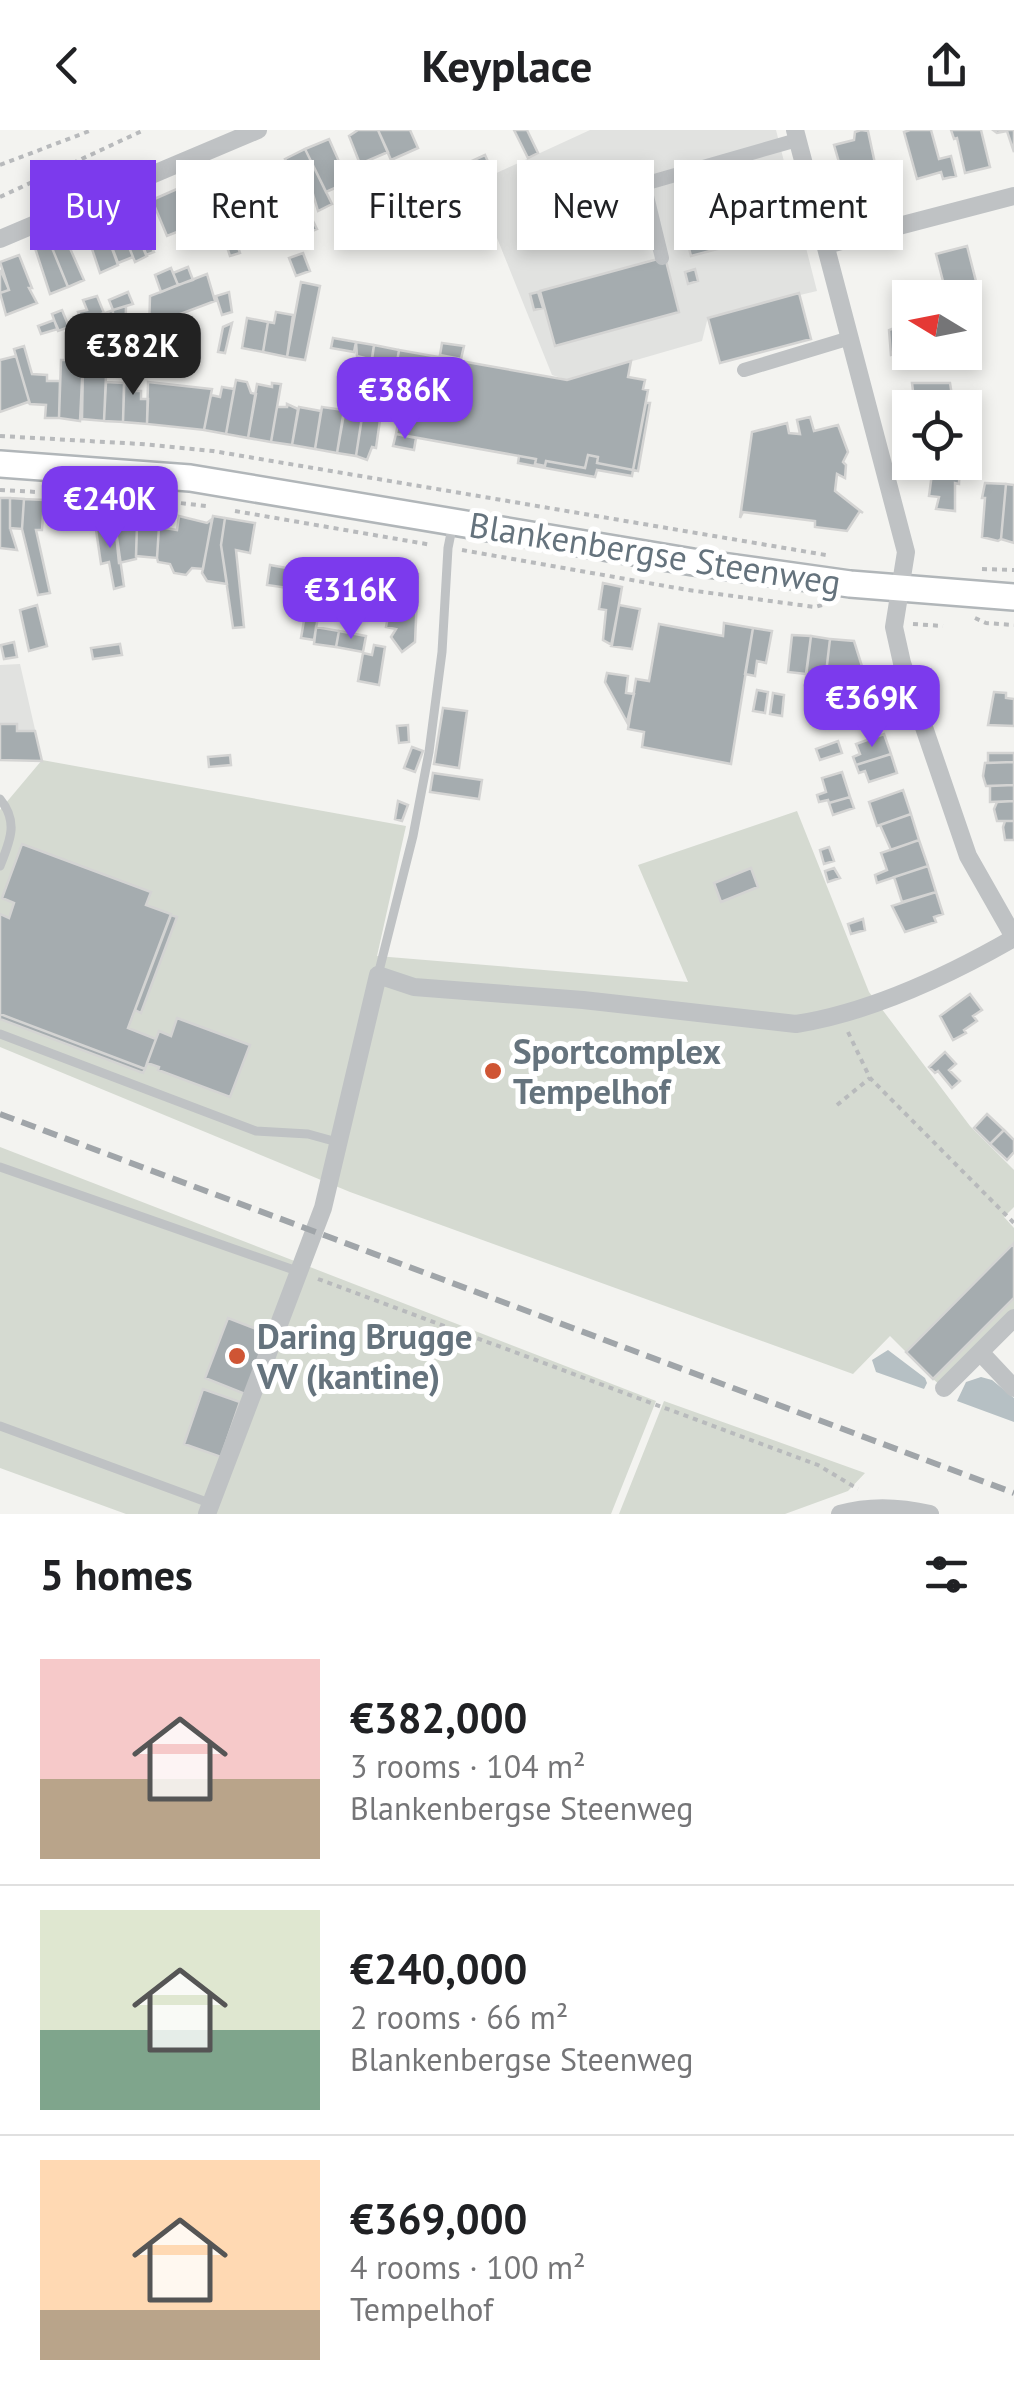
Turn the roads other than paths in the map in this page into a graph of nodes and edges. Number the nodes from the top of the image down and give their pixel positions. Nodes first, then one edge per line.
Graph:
1 (258, 130) edge
2 (796, 135) edge
3 (803, 160) edge
4 (1014, 196) edge
5 (903, 224) edge
6 (0, 239) edge
7 (828, 250) edge
8 (662, 258) dead end
9 (850, 338) junction
10 (744, 370) dead end
11 (0, 464) edge
12 (454, 521) junction
13 (900, 589) junction
14 (1014, 598) edge
15 (0, 799) edge
16 (0, 866) edge
17 (1014, 937) edge
18 (378, 975) junction
19 (0, 1034) edge
20 (340, 1143) junction
21 (0, 1166) edge
22 (300, 1272) junction
23 (1014, 1318) edge
24 (980, 1352) junction
25 (944, 1388) dead end
26 (1014, 1388) edge
27 (0, 1426) edge
28 (210, 1509) edge
29 (840, 1514) edge
30 (930, 1514) edge

1 - 6 street
2 - 3 street
2 - 8 street
4 - 5 street
7 - 9 street
9 - 10 street
9 - 13 street
11 - 12 main road, Blankenbergse Steenweg
12 - 13 main road, Blankenbergse Steenweg
12 - 18 lane
13 - 14 main road, Blankenbergse Steenweg
13 - 17 street
15 - 16 lane
17 - 18 street
18 - 20 street
19 - 20 lane
20 - 22 street
21 - 22 lane
22 - 28 street
23 - 24 street
24 - 25 street
24 - 26 street
27 - 28 lane
29 - 30 street

